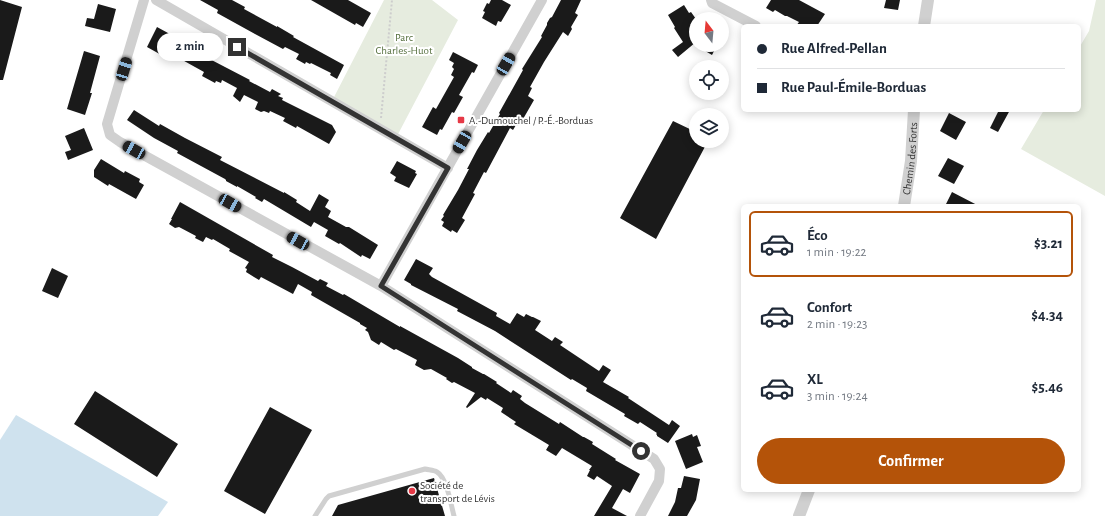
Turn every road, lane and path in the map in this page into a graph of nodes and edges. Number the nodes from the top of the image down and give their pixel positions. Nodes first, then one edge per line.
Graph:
1 (144, 0) edge
2 (156, 0) edge
3 (392, 0) edge
4 (542, 0) edge
5 (711, 0) edge
6 (928, 0) edge
7 (752, 24) edge
8 (924, 24) edge
9 (914, 112) edge
10 (380, 129) junction
11 (448, 168) junction
12 (904, 204) edge
13 (381, 286) junction
14 (808, 492) edge
15 (315, 516) edge
16 (454, 516) edge
17 (640, 516) edge
18 (799, 516) edge

1 - 13 street
2 - 10 street
3 - 10 path
4 - 11 street
5 - 7 street
6 - 8 street
9 - 12 street, Chemin des Forts
10 - 11 street
11 - 13 street
13 - 17 street
14 - 18 street
15 - 16 lane

